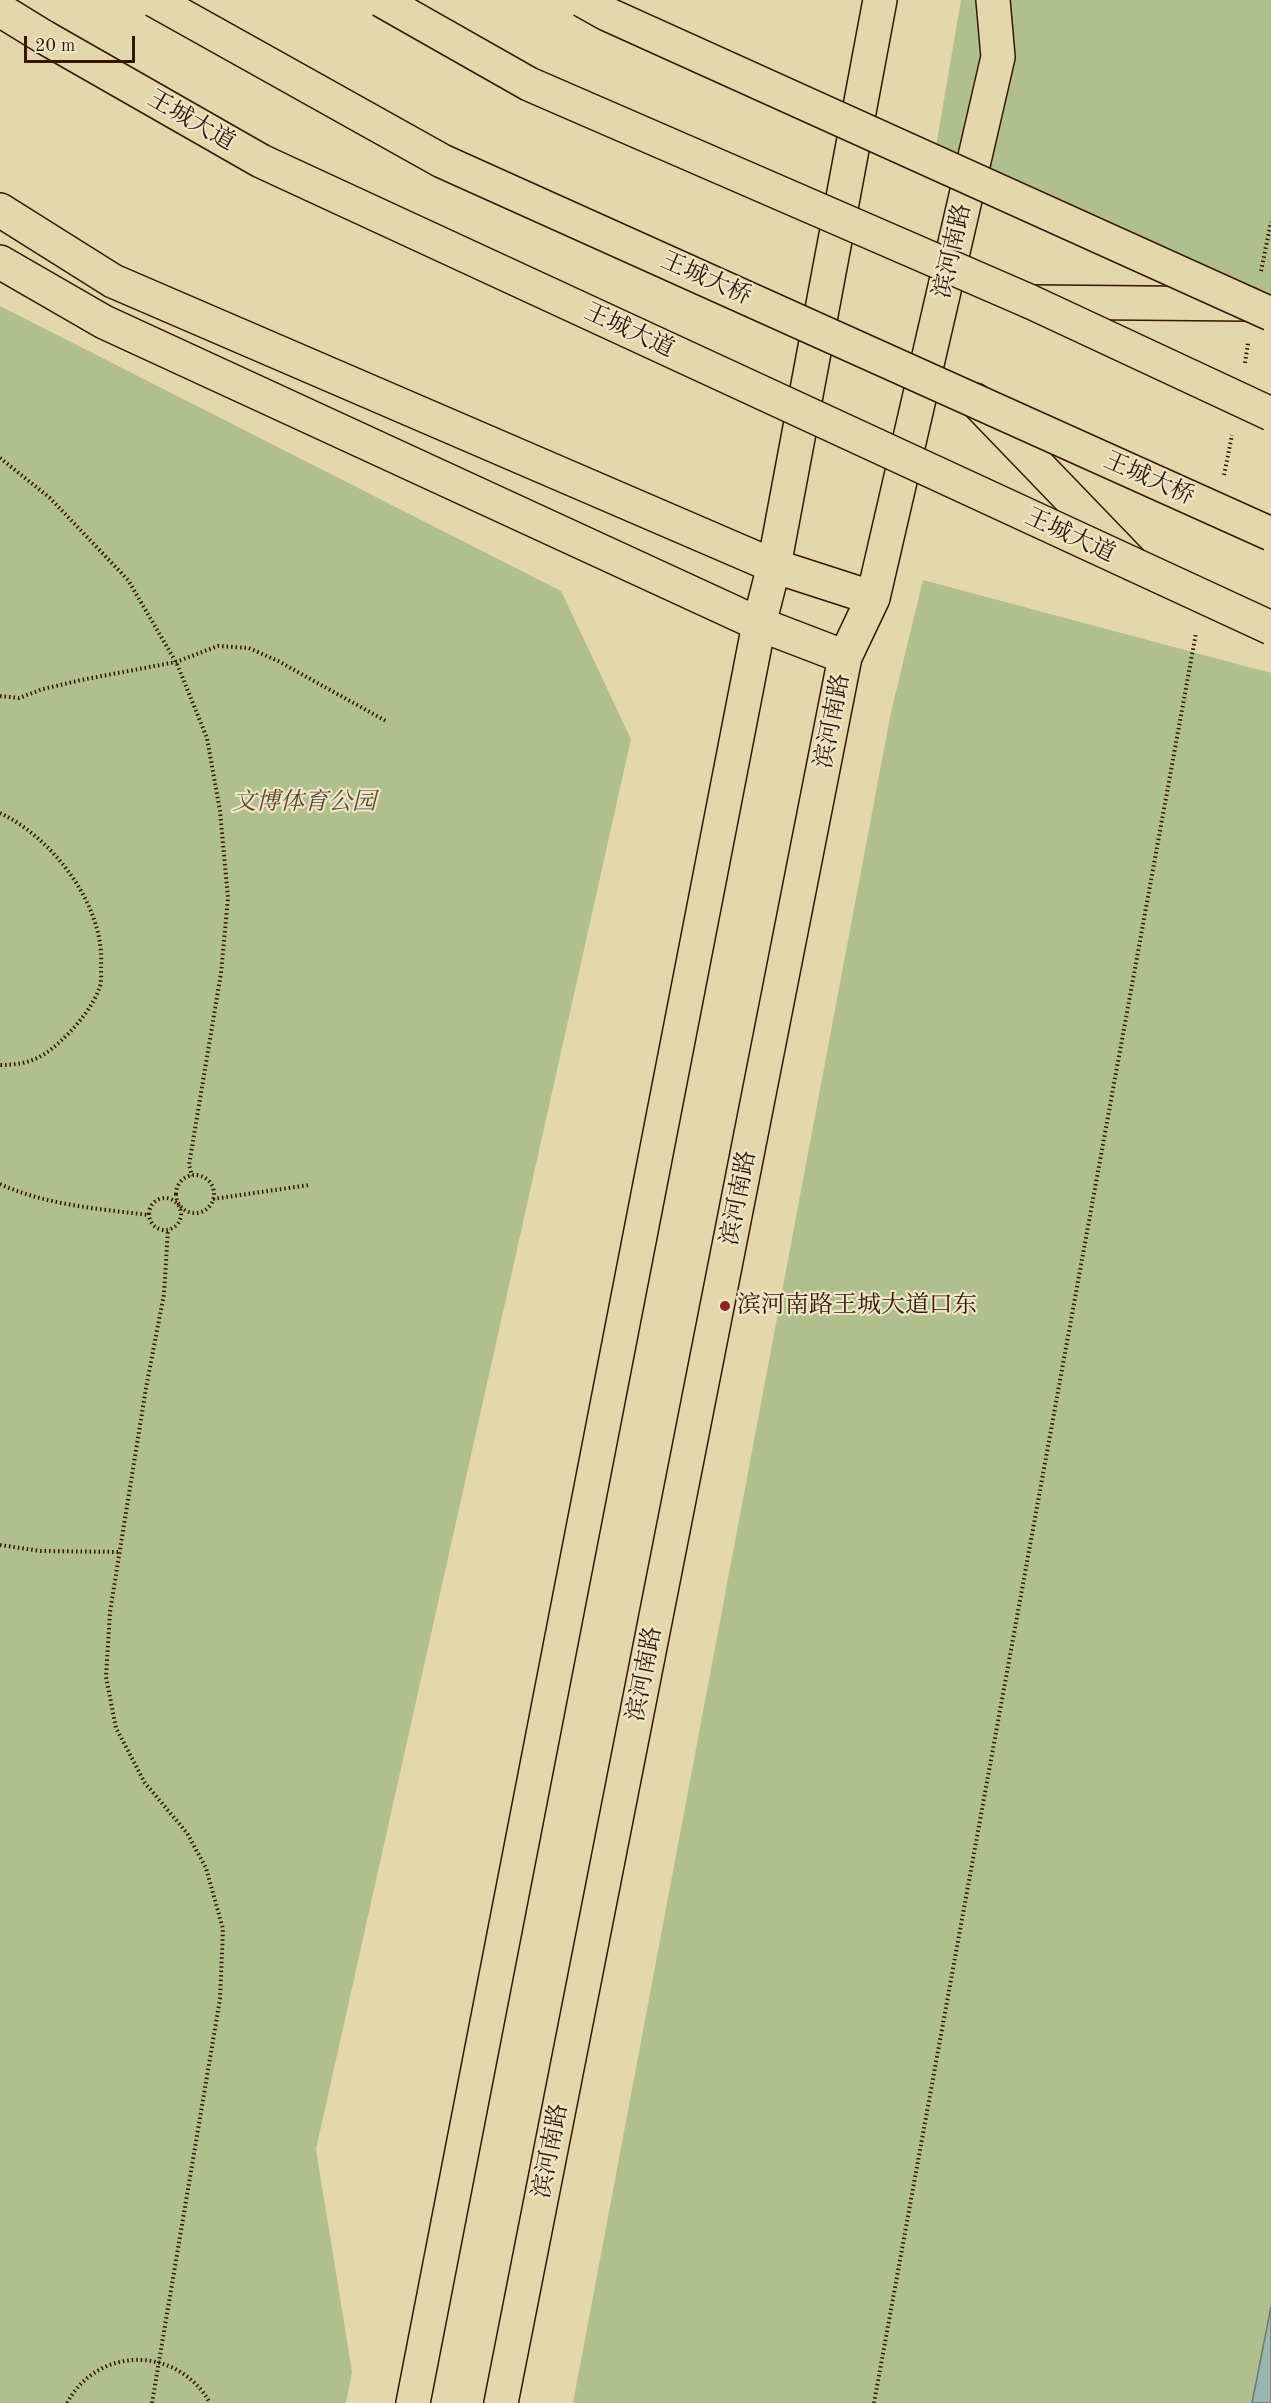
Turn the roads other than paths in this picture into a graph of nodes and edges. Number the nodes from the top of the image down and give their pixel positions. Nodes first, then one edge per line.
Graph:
1 (153, 0) edge
2 (381, 0) edge
3 (582, 0) edge
4 (880, 0) edge
5 (993, 0) edge
6 (0, 9) edge
7 (0, 210) edge
8 (0, 262) edge
9 (1031, 303) junction
10 (1258, 307) edge
11 (974, 399) junction
12 (1271, 414) edge
13 (1271, 534) edge
14 (774, 566) junction
15 (1136, 566) junction
16 (873, 598) junction
17 (759, 624) junction
18 (1271, 628) edge
19 (845, 657) junction
20 (413, 2403) edge
21 (501, 2403) edge

1 - 11 main road, 王城大桥, bridge
2 - 9 main road, bridge
3 - 10 main road, bridge
4 - 14 main road
5 - 16 main road, 滨河南路
6 - 15 main road, 王城大道, bridge
7 - 14 main road
8 - 17 main road
9 - 10 main road, bridge
9 - 12 main road, bridge
11 - 13 main road, 王城大桥, bridge
11 - 15 main road, bridge
14 - 16 main road
14 - 17 main road
15 - 18 main road, 王城大道, bridge
16 - 19 main road, 滨河南路
17 - 19 main road
17 - 20 main road
19 - 21 main road, 滨河南路

